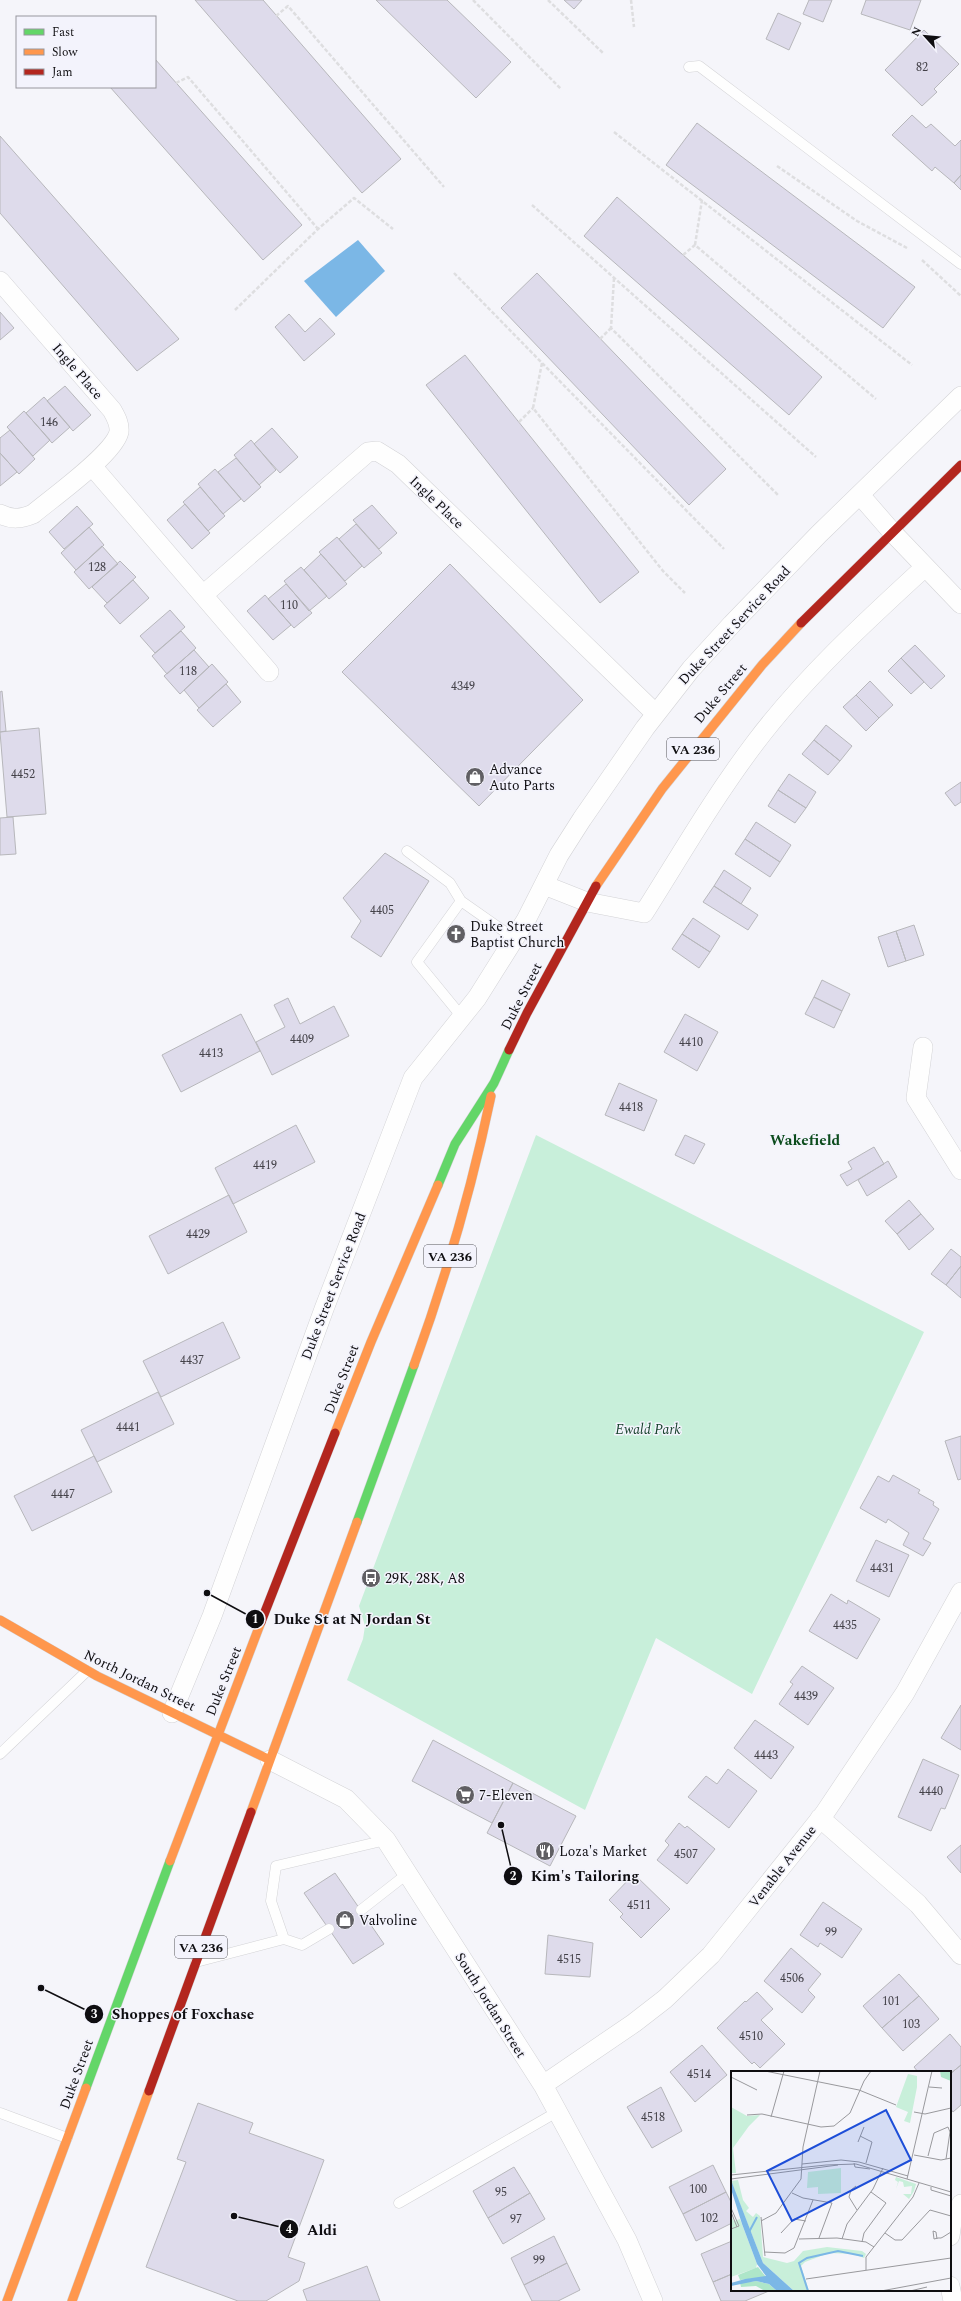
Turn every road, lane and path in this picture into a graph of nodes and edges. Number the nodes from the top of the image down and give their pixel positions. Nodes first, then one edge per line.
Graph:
1 (473, 0) edge
2 (548, 0) edge
3 (630, 0) edge
4 (276, 16) dead end
5 (634, 27) dead end
6 (603, 54) dead end
7 (688, 67) dead end
8 (176, 83) dead end
9 (561, 89) dead end
10 (614, 132) dead end
11 (777, 166) dead end
12 (444, 187) dead end
13 (702, 200) junction
14 (532, 205) dead end
15 (318, 229) junction
16 (393, 229) dead end
17 (695, 245) junction
18 (911, 250) dead end
19 (683, 254) dead end
20 (917, 256) dead end
21 (961, 264) edge
22 (454, 273) dead end
23 (614, 278) junction
24 (0, 281) edge
25 (961, 296) edge
26 (236, 310) dead end
27 (611, 328) junction
28 (600, 339) dead end
29 (542, 363) junction
30 (912, 365) dead end
31 (961, 396) edge
32 (876, 399) dead end
33 (533, 408) junction
34 (519, 422) dead end
35 (816, 457) dead end
36 (961, 465) edge
37 (92, 466) junction
38 (778, 495) dead end
39 (860, 495) junction
40 (0, 514) edge
41 (893, 533) junction
42 (724, 549) dead end
43 (925, 567) junction
44 (685, 593) dead end
45 (203, 595) junction
46 (961, 604) edge
47 (269, 672) dead end
48 (656, 714) junction
49 (406, 851) dead end
50 (544, 885) junction
51 (461, 901) junction
52 (587, 902) junction
53 (514, 938) junction
54 (462, 1017) junction
55 (923, 1048) dead end
56 (494, 1083) junction
57 (961, 1170) edge
58 (961, 1592) edge
59 (0, 1620) edge
60 (87, 1671) junction
61 (172, 1713) junction
62 (217, 1734) junction
63 (0, 1754) edge
64 (270, 1760) junction
65 (820, 1818) junction
66 (386, 1840) junction
67 (407, 1874) junction
68 (361, 1910) dead end
69 (329, 1929) dead end
70 (284, 1939) junction
71 (961, 1955) edge
72 (196, 1962) junction
73 (543, 2085) junction
74 (557, 2112) junction
75 (0, 2113) edge
76 (67, 2138) junction
77 (399, 2203) dead end
78 (961, 2204) edge
79 (951, 2229) edge
80 (951, 2291) edge
81 (7, 2301) edge
82 (72, 2301) edge
83 (653, 2301) edge
84 (953, 2301) edge

1 - 9 path
2 - 6 path
3 - 5 path
4 - 12 path
7 - 21 lane
8 - 15 path
10 - 13 path
11 - 18 path
13 - 17 path
13 - 30 path
14 - 23 path
15 - 16 path
15 - 26 path
17 - 19 path
17 - 32 path
20 - 25 path
22 - 29 path
23 - 27 path
23 - 35 path
24 - 37 street, Ingle Place
27 - 28 path
27 - 38 path
29 - 33 path
29 - 42 path
31 - 39 street, Duke Street Service Road
33 - 34 path
33 - 44 path
36 - 41 main road, Duke Street / VA 236
37 - 40 street, Ingle Place
37 - 45 street
39 - 41 street
39 - 48 street, Duke Street Service Road
41 - 43 street
41 - 52 main road, Duke Street / VA 236
43 - 46 street
43 - 52 street
45 - 47 street
45 - 48 street, Ingle Place
48 - 50 street, Duke Street Service Road
49 - 51 lane
50 - 52 street
50 - 53 street, Duke Street Service Road
51 - 53 lane
51 - 54 lane
52 - 56 main road, Duke Street / VA 236
53 - 54 street, Duke Street Service Road
54 - 61 street, Duke Street Service Road
55 - 57 street
56 - 62 main road, Duke Street / VA 236
56 - 64 main road, Duke Street / VA 236
58 - 65 street, Venable Avenue
59 - 60 main road, North Jordan Street
60 - 61 main road, North Jordan Street
60 - 63 lane
61 - 62 main road, North Jordan Street
62 - 64 main road, North Jordan Street
62 - 76 main road, Duke Street / VA 236
64 - 66 street, South Jordan Street
64 - 72 main road, Duke Street / VA 236
65 - 71 street
65 - 73 street, Venable Avenue
66 - 67 street, South Jordan Street
66 - 70 lane
67 - 68 lane
67 - 73 street, South Jordan Street
69 - 70 lane
70 - 72 lane
72 - 82 main road, Duke Street / VA 236
73 - 74 street, South Jordan Street
74 - 77 lane
74 - 83 street, South Jordan Street
75 - 76 lane
76 - 81 main road, Duke Street / VA 236
78 - 79 street
80 - 84 street

